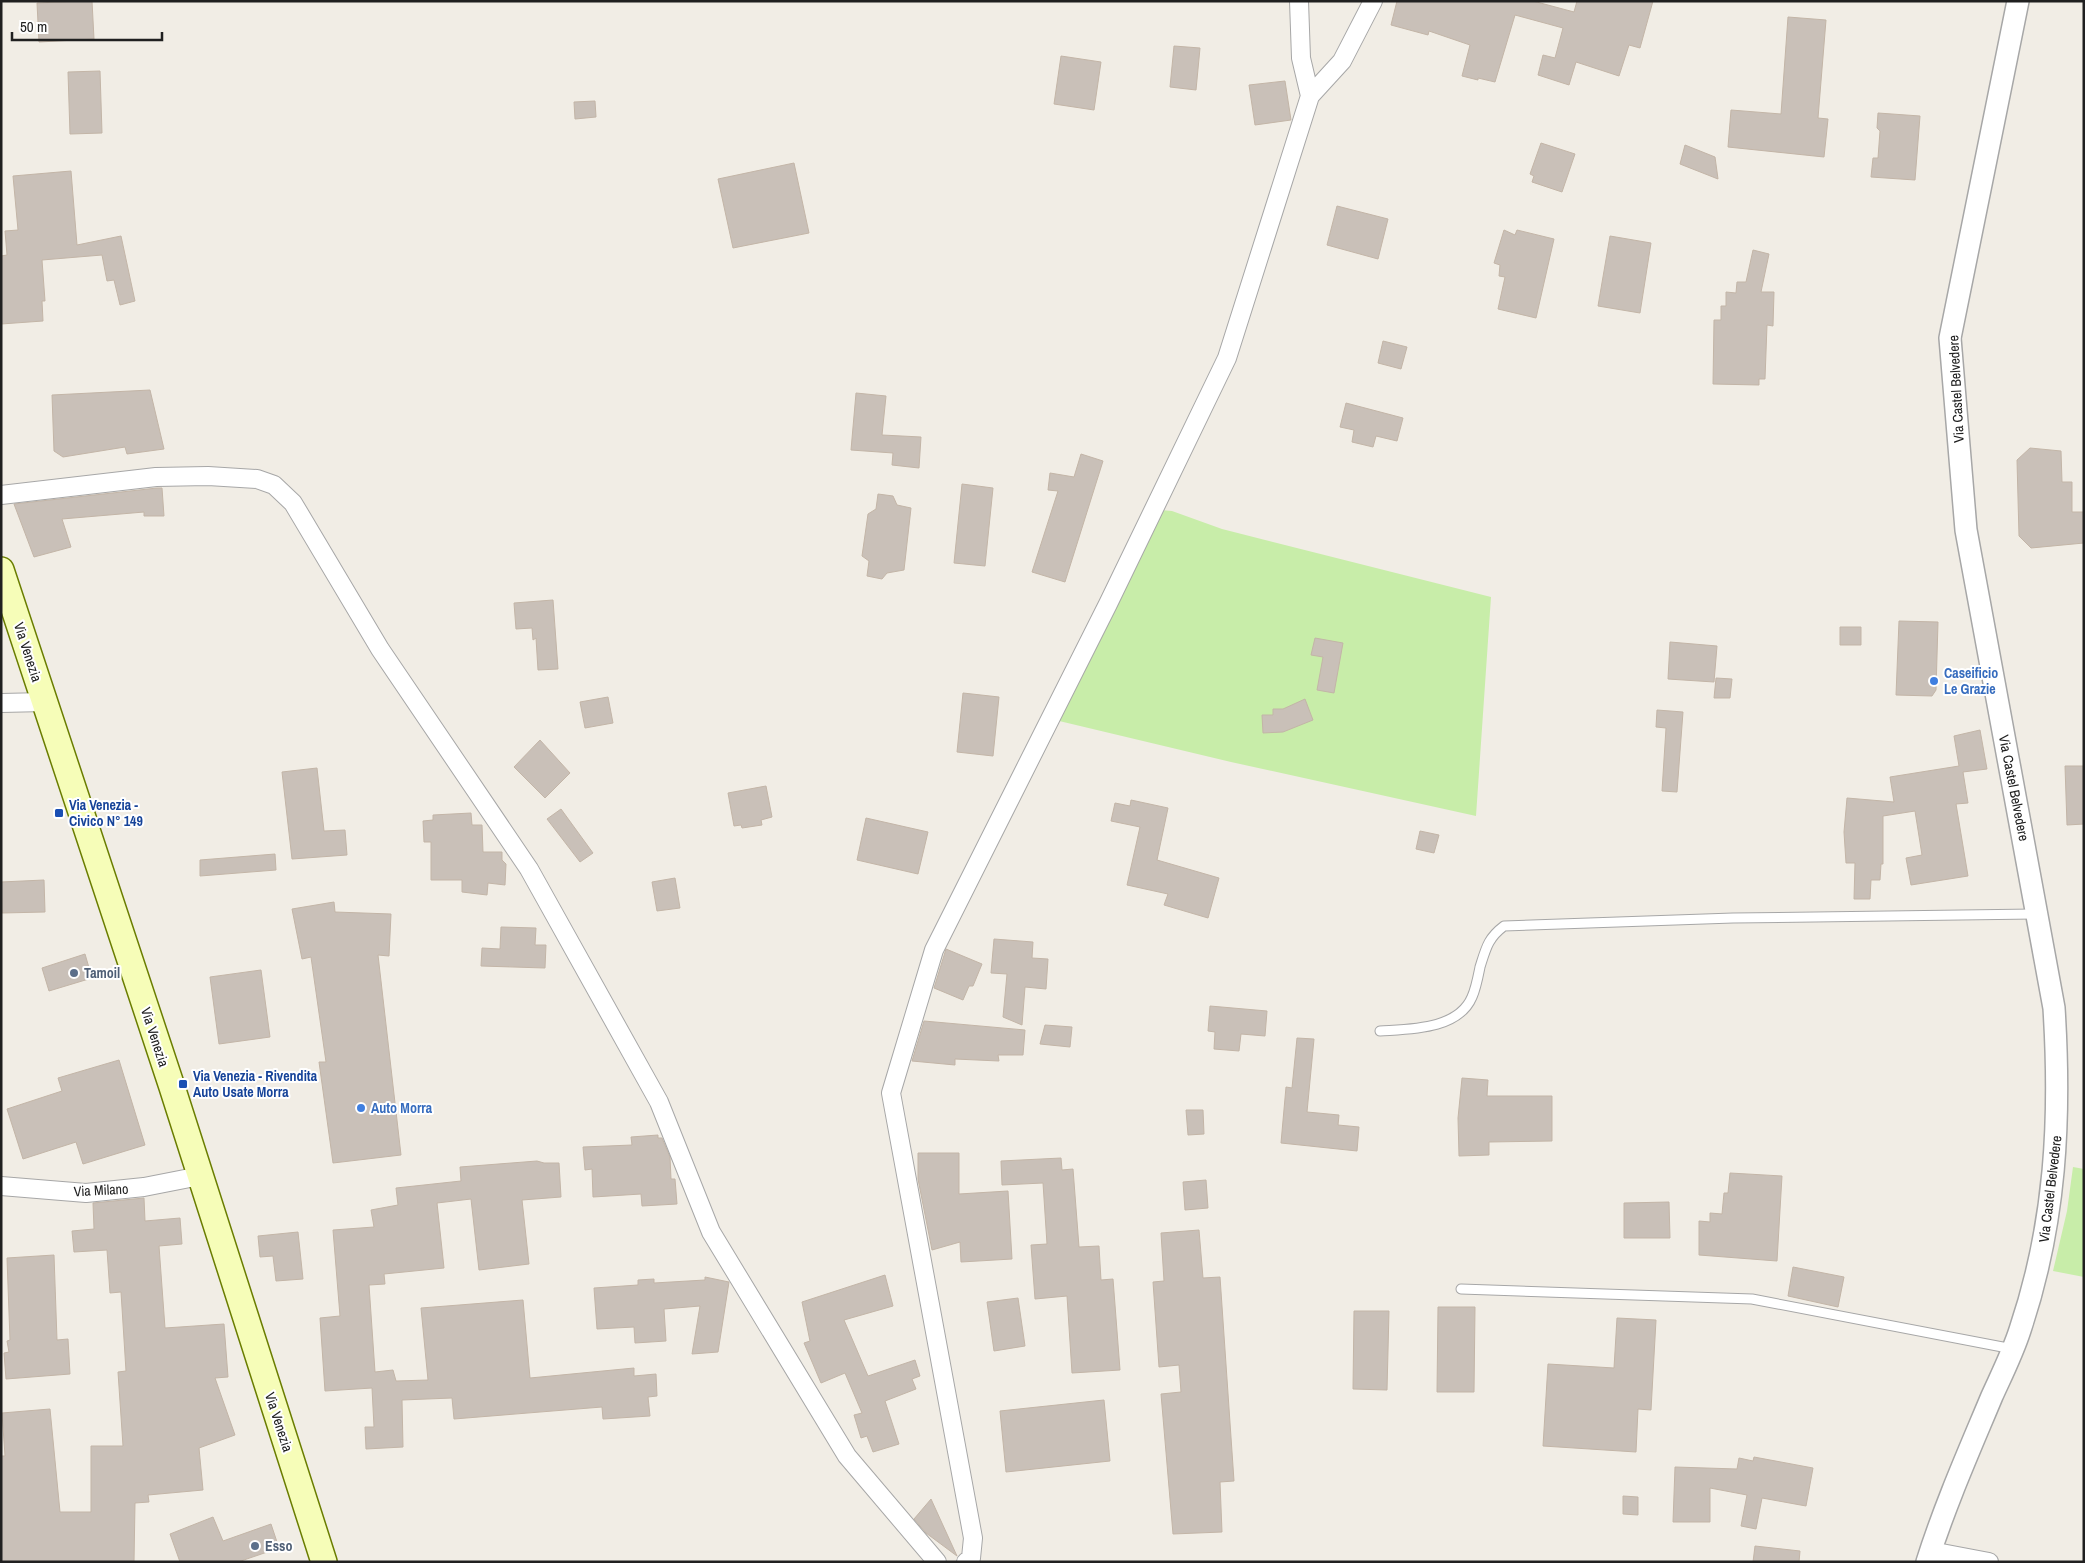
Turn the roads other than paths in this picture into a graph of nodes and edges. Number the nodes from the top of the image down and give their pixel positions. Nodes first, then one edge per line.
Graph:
1 (1299, 1) edge
2 (1373, 1) edge
3 (2018, 1) edge
4 (1310, 96) junction
5 (1, 495) edge
6 (1, 570) edge
7 (45, 702) junction
8 (1, 703) edge
9 (2038, 914) junction
10 (1380, 1030) dead end
11 (200, 1176) junction
12 (1, 1186) edge
13 (1461, 1289) dead end
14 (2013, 1349) junction
15 (1929, 1556) edge
16 (324, 1562) edge
17 (937, 1562) edge
18 (966, 1562) edge
19 (1989, 1562) edge

1 - 4 street
2 - 4 street
3 - 9 street, Via Castel Belvedere
4 - 18 street
5 - 17 street
6 - 7 main road, Via Venezia
7 - 8 street
7 - 11 main road, Via Venezia
9 - 10 lane
9 - 14 street, Via Castel Belvedere
11 - 12 street, Via Milano
11 - 16 main road, Via Venezia
13 - 14 lane
14 - 15 street, Via Castel Belvedere
15 - 19 street

